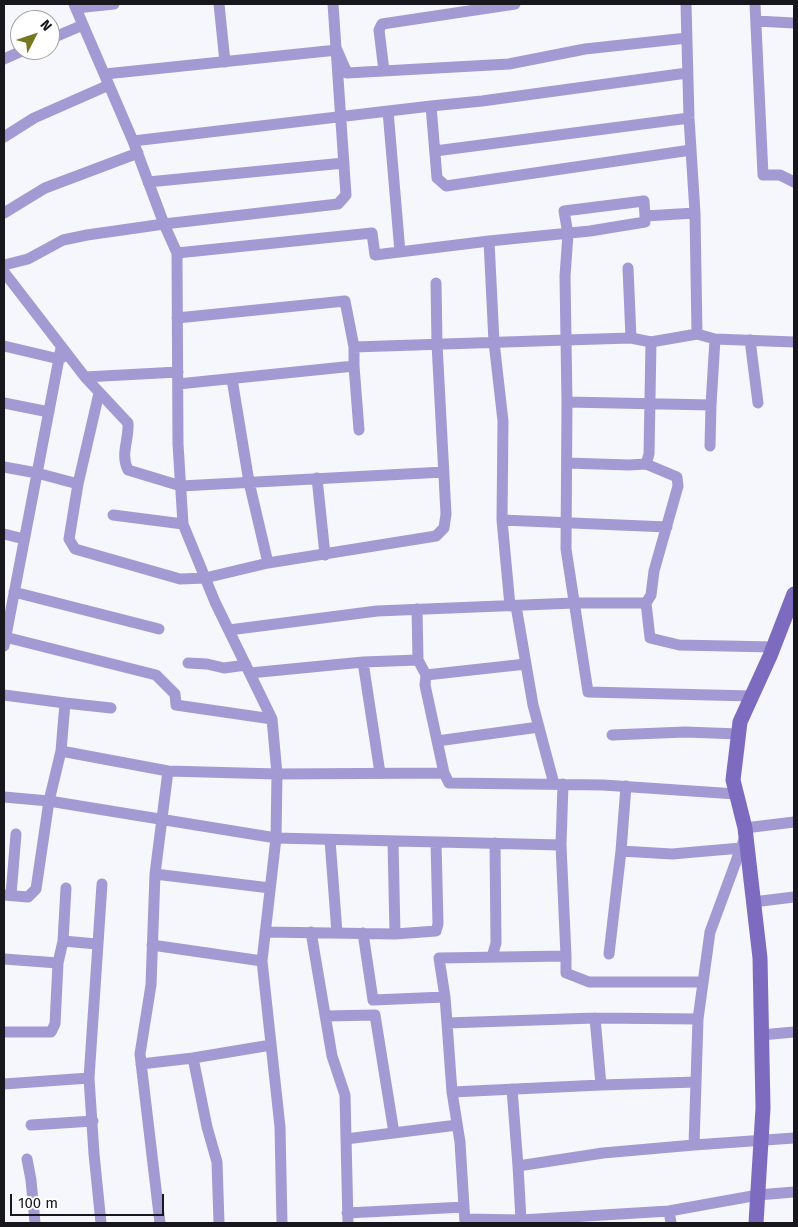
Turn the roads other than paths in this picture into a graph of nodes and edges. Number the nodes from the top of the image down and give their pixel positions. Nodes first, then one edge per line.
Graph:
1 (114, 4) edge
2 (219, 4) edge
3 (333, 4) edge
4 (515, 4) edge
5 (686, 4) edge
6 (755, 4) edge
7 (75, 6) edge
8 (756, 21) junction
9 (794, 23) edge
10 (83, 25) junction
11 (60, 35) edge
12 (687, 38) junction
13 (337, 50) junction
14 (225, 62) junction
15 (384, 71) junction
16 (688, 73) junction
17 (105, 74) junction
18 (110, 86) junction
19 (431, 106) junction
20 (388, 111) junction
21 (342, 116) junction
22 (689, 118) junction
23 (4, 138) edge
24 (133, 141) junction
25 (691, 150) junction
26 (435, 151) junction
27 (138, 153) junction
28 (344, 163) junction
29 (148, 182) junction
30 (794, 182) edge
31 (695, 212) junction
32 (4, 213) edge
33 (645, 216) junction
34 (164, 224) junction
35 (568, 234) junction
36 (490, 241) junction
37 (400, 252) junction
38 (177, 253) junction
39 (4, 265) edge
40 (628, 268) dead end
41 (4, 272) edge
42 (436, 282) dead end
43 (177, 318) junction
44 (697, 334) junction
45 (631, 338) junction
46 (715, 339) junction
47 (566, 340) junction
48 (750, 340) junction
49 (494, 342) junction
50 (651, 342) junction
51 (794, 342) edge
52 (437, 344) junction
53 (4, 346) edge
54 (354, 347) junction
55 (65, 359) junction
56 (354, 366) junction
57 (178, 372) junction
58 (84, 377) junction
59 (232, 379) junction
60 (178, 384) junction
61 (99, 393) junction
62 (567, 402) junction
63 (758, 403) dead end
64 (4, 404) edge
65 (650, 404) junction
66 (712, 405) junction
67 (49, 412) junction
68 (359, 430) dead end
69 (710, 446) dead end
70 (567, 463) junction
71 (646, 464) junction
72 (4, 466) edge
73 (444, 472) junction
74 (37, 473) junction
75 (318, 478) junction
76 (249, 482) junction
77 (78, 484) junction
78 (180, 486) junction
79 (112, 515) dead end
80 (502, 520) junction
81 (566, 522) junction
82 (183, 524) junction
83 (667, 527) junction
84 (4, 534) edge
85 (24, 539) junction
86 (325, 555) junction
87 (268, 563) junction
88 (205, 578) junction
89 (14, 592) junction
90 (794, 594) edge
91 (574, 603) junction
92 (646, 604) junction
93 (513, 606) junction
94 (7, 608) edge
95 (417, 610) junction
96 (159, 630) dead end
97 (229, 630) junction
98 (5, 642) edge
99 (773, 647) junction
100 (418, 660) junction
101 (363, 662) junction
102 (188, 663) dead end
103 (526, 664) junction
104 (248, 669) junction
105 (426, 675) junction
106 (4, 695) edge
107 (752, 696) junction
108 (65, 703) junction
109 (111, 708) dead end
110 (272, 719) junction
111 (539, 727) junction
112 (739, 734) junction
113 (612, 735) dead end
114 (437, 741) junction
115 (61, 751) junction
116 (168, 771) junction
117 (380, 773) junction
118 (444, 773) junction
119 (277, 774) junction
120 (558, 784) junction
121 (626, 786) junction
122 (736, 794) junction
123 (4, 797) edge
124 (49, 801) junction
125 (162, 819) junction
126 (794, 822) edge
127 (16, 834) dead end
128 (744, 837) junction
129 (276, 838) junction
130 (330, 840) junction
131 (393, 841) junction
132 (436, 842) junction
133 (494, 844) junction
134 (561, 845) junction
135 (621, 851) junction
136 (155, 874) junction
137 (102, 884) dead end
138 (66, 888) dead end
139 (270, 888) junction
140 (7, 895) edge
141 (794, 897) edge
142 (753, 902) junction
143 (265, 932) junction
144 (312, 932) junction
145 (337, 933) junction
146 (363, 933) junction
147 (395, 934) junction
148 (63, 941) junction
149 (97, 944) junction
150 (152, 945) junction
151 (609, 954) dead end
152 (566, 956) junction
153 (492, 957) junction
154 (4, 959) edge
155 (262, 962) junction
156 (58, 963) junction
157 (703, 982) junction
158 (445, 997) junction
159 (374, 1000) junction
160 (325, 1016) junction
161 (375, 1016) junction
162 (595, 1018) junction
163 (698, 1019) junction
164 (447, 1023) junction
165 (4, 1032) edge
166 (794, 1032) edge
167 (762, 1035) junction
168 (271, 1044) junction
169 (193, 1058) junction
170 (141, 1064) junction
171 (89, 1078) junction
172 (696, 1082) junction
173 (4, 1084) edge
174 (601, 1085) junction
175 (512, 1089) junction
176 (452, 1092) junction
177 (93, 1121) junction
178 (31, 1125) dead end
179 (457, 1125) junction
180 (394, 1133) junction
181 (794, 1138) edge
182 (346, 1139) junction
183 (761, 1140) junction
184 (694, 1145) junction
185 (27, 1159) dead end
186 (518, 1166) junction
187 (794, 1192) edge
188 (758, 1195) junction
189 (464, 1207) junction
190 (669, 1211) junction
191 (347, 1218) edge
192 (611, 1219) edge
193 (574, 1220) edge
194 (465, 1221) edge
195 (521, 1222) edge
196 (35, 1223) edge
197 (101, 1223) edge
198 (160, 1223) edge
199 (218, 1223) edge
200 (282, 1223) edge
201 (671, 1223) edge
202 (756, 1223) edge

1 - 7 street
2 - 14 street
3 - 13 street
4 - 15 street
5 - 12 street
6 - 8 street
7 - 10 street
8 - 9 street
8 - 30 street
10 - 11 street
10 - 17 street
12 - 15 street
12 - 16 street
13 - 14 street
13 - 15 street
13 - 21 street
14 - 17 street
16 - 19 street
16 - 22 street
17 - 18 street
18 - 23 street
18 - 24 street
19 - 20 street
19 - 26 street
20 - 21 street
20 - 37 street
21 - 24 street
21 - 28 street
22 - 25 street
22 - 26 street
24 - 27 street
25 - 26 street
25 - 31 street
27 - 29 street
27 - 32 street
28 - 29 street
28 - 34 street
29 - 34 street
31 - 33 street
31 - 44 street
33 - 35 street
33 - 35 street
34 - 38 street
34 - 39 street
35 - 36 street
35 - 47 street
36 - 37 street
36 - 49 street
37 - 38 street
38 - 43 street
40 - 45 street
41 - 55 street
42 - 52 street
43 - 54 street
43 - 57 street
44 - 46 street
44 - 50 street
45 - 47 street
45 - 50 street
46 - 48 street
46 - 66 street
47 - 49 street
47 - 62 street
48 - 51 street
48 - 63 street
49 - 52 street
49 - 80 street
50 - 65 street
52 - 54 street
52 - 73 street
53 - 55 street
54 - 56 street
55 - 58 street
55 - 67 street
56 - 59 street
56 - 68 street
57 - 58 street
57 - 60 street
58 - 61 street
59 - 60 street
59 - 76 street
60 - 78 street
61 - 77 street
61 - 78 street
62 - 65 street
62 - 70 street
64 - 67 street
65 - 66 street
65 - 71 street
66 - 69 street
67 - 74 street
70 - 71 street
70 - 81 street
71 - 83 street
72 - 74 street
73 - 75 street
73 - 86 street
74 - 77 street
74 - 85 street
75 - 76 street
75 - 86 street
76 - 78 street
76 - 87 street
77 - 88 street
78 - 82 street
79 - 82 street
80 - 81 street
80 - 93 street
81 - 83 street
81 - 91 street
82 - 88 street
83 - 92 street
84 - 85 street
85 - 89 street
86 - 87 street
87 - 88 street
88 - 97 street
89 - 94 street
89 - 96 street
90 - 99 street
91 - 92 street
91 - 93 street
91 - 107 street
92 - 99 street
93 - 95 street
93 - 103 street
94 - 98 street
95 - 97 street
95 - 100 street
97 - 104 street
98 - 110 street
99 - 107 street
100 - 101 street
100 - 105 street
101 - 104 street
101 - 117 street
102 - 104 street
103 - 105 street
103 - 111 street
104 - 110 street
105 - 114 street
106 - 108 street
107 - 112 street
108 - 109 street
108 - 115 street
110 - 119 street
111 - 114 street
111 - 120 street
112 - 113 street
112 - 122 street
114 - 118 street
115 - 116 street
115 - 124 street
116 - 119 street
116 - 125 street
117 - 118 street
117 - 119 street
118 - 120 street
119 - 129 street
120 - 121 street
120 - 134 street
121 - 122 street
121 - 135 street
122 - 128 street
123 - 124 street
124 - 125 street
124 - 140 street
125 - 129 street
125 - 136 street
126 - 128 street
127 - 140 street
128 - 135 street
128 - 142 street
128 - 157 street
129 - 130 street
129 - 139 street
130 - 131 street
130 - 145 street
131 - 132 street
131 - 147 street
132 - 133 street
132 - 147 street
133 - 134 street
133 - 153 street
134 - 152 street
135 - 151 street
136 - 139 street
136 - 150 street
137 - 149 street
138 - 148 street
139 - 143 street
141 - 142 street
142 - 167 street
143 - 144 street
143 - 155 street
144 - 145 street
144 - 160 street
145 - 146 street
146 - 147 street
146 - 159 street
148 - 149 street
148 - 156 street
149 - 171 street
150 - 155 street
150 - 170 street
152 - 153 street
152 - 157 street
153 - 158 street
154 - 156 street
155 - 168 street
156 - 165 street
157 - 163 street
158 - 159 street
158 - 164 street
159 - 161 street
160 - 161 street
160 - 182 street
161 - 180 street
162 - 163 street
162 - 164 street
162 - 174 street
163 - 172 street
164 - 176 street
166 - 167 street
167 - 183 street
168 - 169 street
168 - 200 street
169 - 170 street
169 - 199 street
170 - 198 street
171 - 173 street
171 - 177 street
172 - 174 street
172 - 184 street
174 - 175 street
175 - 176 street
175 - 186 street
176 - 179 street
177 - 178 street
177 - 197 street
179 - 180 street
179 - 189 street
180 - 182 street
181 - 183 street
182 - 191 street
183 - 184 street
183 - 188 street
184 - 186 street
185 - 196 street
186 - 195 street
187 - 188 street
188 - 190 street
188 - 202 street
189 - 191 street
189 - 194 street
190 - 192 street
190 - 201 street
192 - 193 street
193 - 195 street
194 - 195 street

